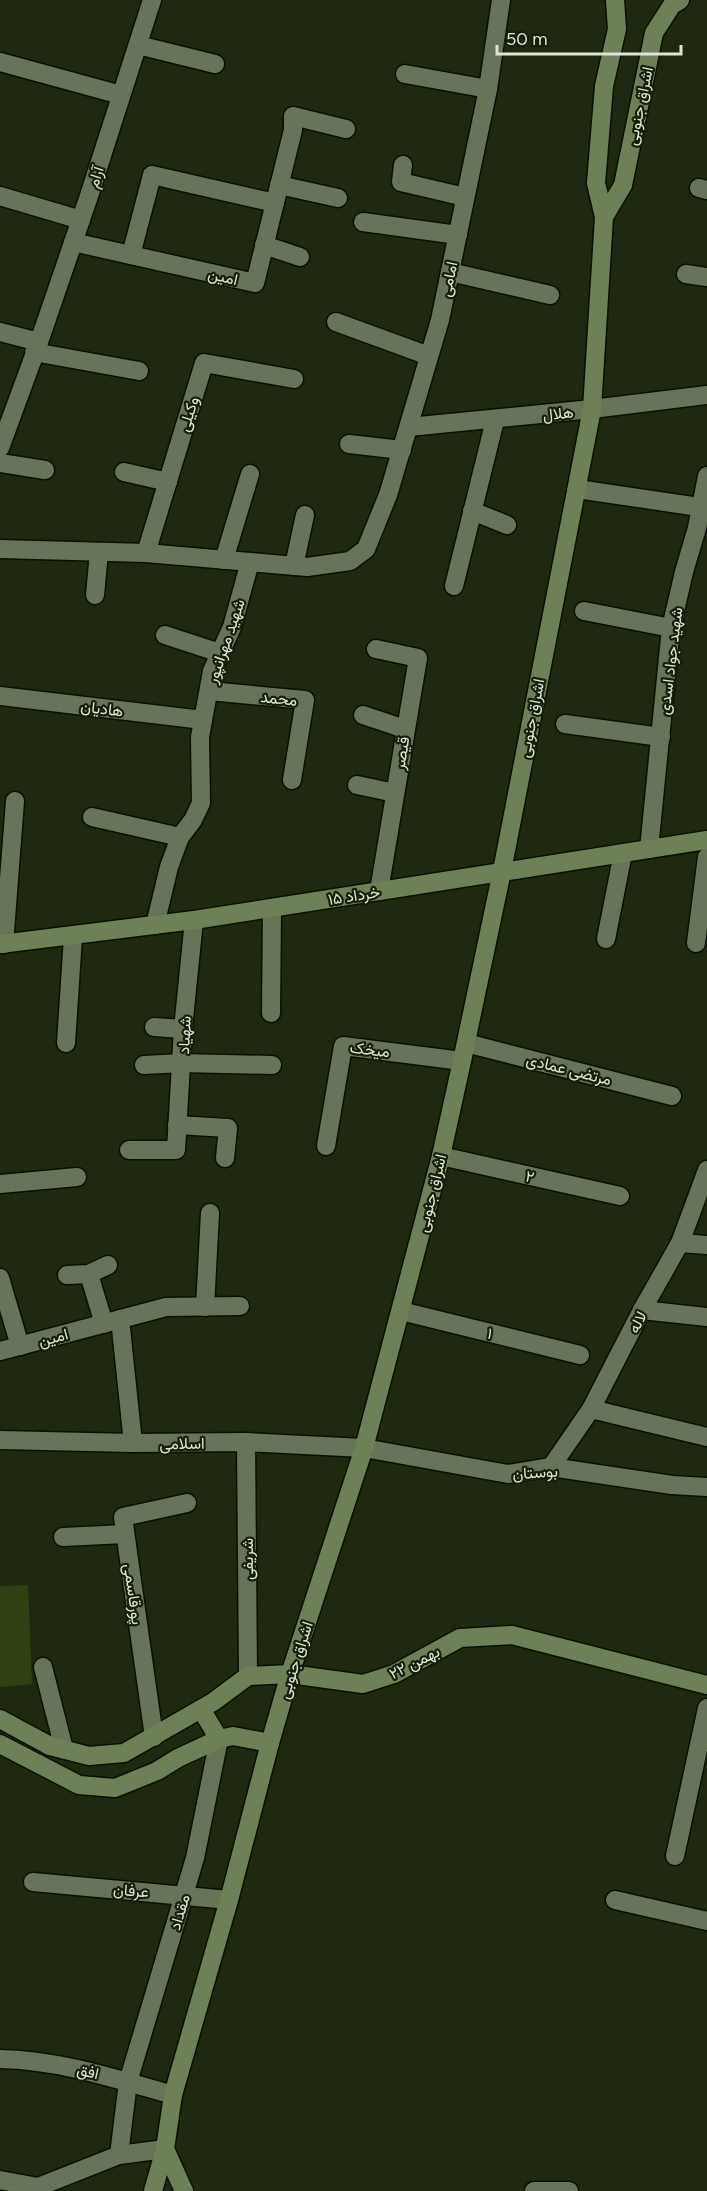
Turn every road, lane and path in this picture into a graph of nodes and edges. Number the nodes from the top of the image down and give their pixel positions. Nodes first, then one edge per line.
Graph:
1 (152, 0) edge
2 (501, 0) edge
3 (615, 0) edge
4 (680, 0) edge
5 (138, 45) junction
6 (0, 62) edge
7 (215, 64) dead end
8 (405, 74) dead end
9 (488, 89) junction
10 (122, 95) junction
11 (346, 129) dead end
12 (404, 165) dead end
13 (279, 184) junction
14 (0, 196) edge
15 (465, 197) junction
16 (339, 198) dead end
17 (275, 203) junction
18 (604, 217) junction
19 (81, 220) junction
20 (363, 222) dead end
21 (458, 235) junction
22 (73, 242) junction
23 (264, 245) junction
24 (130, 255) junction
25 (300, 257) dead end
26 (450, 272) junction
27 (686, 274) dead end
28 (707, 277) edge
29 (550, 295) dead end
30 (336, 322) dead end
31 (0, 332) edge
32 (37, 347) junction
33 (429, 356) junction
34 (138, 371) dead end
35 (294, 379) dead end
36 (707, 394) edge
37 (592, 409) junction
38 (495, 420) junction
39 (408, 427) junction
40 (349, 444) dead end
41 (0, 445) edge
42 (402, 450) junction
43 (0, 463) edge
44 (45, 470) dead end
45 (124, 472) dead end
46 (250, 474) dead end
47 (707, 476) edge
48 (168, 482) junction
49 (577, 489) junction
50 (699, 507) junction
51 (472, 511) junction
52 (304, 515) dead end
53 (507, 525) dead end
54 (702, 529) edge
55 (0, 549) edge
56 (99, 552) junction
57 (146, 553) junction
58 (224, 560) junction
59 (250, 562) junction
60 (294, 566) junction
61 (453, 586) dead end
62 (95, 595) dead end
63 (584, 610) dead end
64 (672, 628) junction
65 (165, 634) dead end
66 (376, 649) dead end
67 (220, 653) junction
68 (208, 691) junction
69 (0, 696) edge
70 (363, 715) dead end
71 (203, 720) junction
72 (565, 724) dead end
73 (405, 729) junction
74 (661, 737) junction
75 (292, 780) dead end
76 (357, 786) dead end
77 (395, 793) junction
78 (15, 801) dead end
79 (92, 817) dead end
80 (180, 837) junction
81 (707, 840) edge
82 (649, 849) junction
83 (623, 853) junction
84 (707, 858) edge
85 (502, 871) junction
86 (379, 891) junction
87 (272, 908) junction
88 (194, 920) junction
89 (155, 925) junction
90 (73, 937) junction
91 (606, 939) dead end
92 (696, 943) dead end
93 (2, 944) edge
94 (272, 1013) dead end
95 (154, 1027) dead end
96 (183, 1029) junction
97 (66, 1043) dead end
98 (464, 1052) junction
99 (182, 1063) junction
100 (144, 1065) dead end
101 (272, 1065) dead end
102 (672, 1096) dead end
103 (177, 1125) junction
104 (326, 1146) dead end
105 (129, 1150) dead end
106 (441, 1156) junction
107 (225, 1158) dead end
108 (707, 1170) edge
109 (77, 1177) dead end
110 (0, 1184) edge
111 (620, 1196) dead end
112 (210, 1213) dead end
113 (680, 1243) junction
114 (707, 1245) edge
115 (108, 1265) dead end
116 (68, 1275) dead end
117 (89, 1275) junction
118 (0, 1278) edge
119 (205, 1306) junction
120 (240, 1306) dead end
121 (642, 1310) junction
122 (401, 1311) junction
123 (707, 1317) edge
124 (112, 1321) junction
125 (20, 1346) junction
126 (0, 1351) edge
127 (580, 1355) dead end
128 (591, 1408) junction
129 (707, 1437) edge
130 (0, 1440) edge
131 (246, 1442) junction
132 (134, 1443) junction
133 (364, 1448) junction
134 (551, 1467) junction
135 (707, 1487) edge
136 (187, 1503) dead end
137 (125, 1534) junction
138 (63, 1537) dead end
139 (43, 1667) dead end
140 (290, 1674) junction
141 (248, 1676) junction
142 (707, 1685) edge
143 (707, 1708) edge
144 (201, 1709) junction
145 (0, 1719) edge
146 (154, 1737) junction
147 (219, 1739) junction
148 (270, 1743) junction
149 (0, 1744) edge
150 (64, 1749) junction
151 (675, 1856) dead end
152 (33, 1882) dead end
153 (184, 1895) junction
154 (229, 1900) junction
155 (615, 1900) dead end
156 (707, 1921) edge
157 (0, 2059) edge
158 (128, 2082) junction
159 (173, 2095) junction
160 (165, 2149) junction
161 (119, 2155) junction
162 (0, 2180) edge
163 (153, 2191) edge
164 (184, 2191) edge
165 (542, 2191) edge
166 (569, 2191) edge

1 - 5 street, آرام
2 - 9 street, امامی
3 - 18 main road, اشراق جنوبی
4 - 18 main road, اشراق جنوبی
5 - 7 street
5 - 10 street, آرام
6 - 10 street
8 - 9 street
9 - 15 street, امامی
10 - 19 street, آرام
11 - 13 street, امین
12 - 15 street
13 - 16 street
13 - 17 street, امین
14 - 19 street
15 - 21 street, امامی
17 - 23 street, امین
17 - 24 street
18 - 37 main road, اشراق جنوبی
19 - 22 street, آرام
20 - 21 street
21 - 26 street, امامی
22 - 24 street, امین
22 - 32 street, آرام
23 - 24 street, امین
23 - 25 street
26 - 29 street
26 - 33 street, امامی
27 - 28 street
30 - 33 street
31 - 32 street
32 - 34 street
32 - 41 street, آرام
33 - 39 street, امامی
35 - 48 street, وکیلی
36 - 37 street, هلال
37 - 38 street, هلال
37 - 49 main road, اشراق جنوبی
38 - 39 street, هلال
38 - 51 street
39 - 42 street, امامی
40 - 42 street
42 - 60 street, امامی
43 - 44 street
45 - 48 street
46 - 58 street
47 - 50 street, شهید جواد اسدی
48 - 57 street, وکیلی
49 - 50 street
49 - 85 main road, اشراق جنوبی
50 - 54 street, شهید جواد اسدی
51 - 53 street
51 - 61 street
52 - 60 street
54 - 64 street, شهید جواد اسدی
55 - 56 street
56 - 57 street
56 - 62 street
57 - 58 street
58 - 59 street
59 - 60 street
59 - 67 street, شهید مهرانپور
63 - 64 street
64 - 74 street, شهید جواد اسدی
65 - 67 street
66 - 73 street, قیصر
67 - 68 street, شهید مهرانپور
68 - 71 street, شهید مهرانپور
68 - 75 street, محمد
69 - 71 street, هادیان
70 - 73 street
71 - 80 street, شهید مهرانپور
72 - 74 street
73 - 77 street, قیصر
74 - 82 street, شهید جواد اسدی
76 - 77 street
77 - 86 street, قیصر
78 - 93 street
79 - 80 street
80 - 89 street, شهید مهرانپور
81 - 82 main road, ۱۵ خرداد
82 - 83 main road, ۱۵ خرداد
83 - 85 main road, ۱۵ خرداد
83 - 91 street
84 - 92 street
85 - 86 main road, ۱۵ خرداد
85 - 98 main road, اشراق جنوبی
86 - 87 main road, ۱۵ خرداد
87 - 88 main road, ۱۵ خرداد
87 - 94 street
88 - 89 main road, ۱۵ خرداد
88 - 96 street, شهیاد
89 - 90 main road, ۱۵ خرداد
90 - 93 main road, ۱۵ خرداد
90 - 97 street
95 - 96 street
96 - 99 street, شهیاد
98 - 102 street, مرتضی عمادی
98 - 104 street, میخک
98 - 106 main road, اشراق جنوبی
99 - 100 street
99 - 101 street
99 - 103 street, شهیاد
103 - 105 street, شهیاد
103 - 107 street
106 - 111 street, ۲
106 - 122 main road, اشراق جنوبی
108 - 113 street, لاله
109 - 110 street
112 - 119 street
113 - 114 street
113 - 121 street, لاله
115 - 117 street
116 - 117 street
117 - 124 street
118 - 125 street, امین
119 - 120 street, امین
119 - 124 street, امین
121 - 123 street
121 - 128 street, لاله
122 - 127 street, ۱
122 - 133 main road, اشراق جنوبی
124 - 125 street, امین
124 - 132 street
125 - 126 street
128 - 129 street
128 - 134 street, لاله
130 - 132 street, اسلامی
131 - 132 street, اسلامی
131 - 133 street, اسلامی
131 - 141 street, شریفی
133 - 134 street, بوستان
133 - 140 main road, اشراق جنوبی
134 - 135 street, بوستان
136 - 137 street
137 - 138 street
137 - 146 street, پورقاسمی
139 - 150 street
140 - 141 main road, ۲۲ بهمن
140 - 142 main road, ۲۲ بهمن
140 - 148 main road, اشراق جنوبی
141 - 144 main road
143 - 151 street
144 - 146 main road
144 - 147 main road
145 - 150 main road
146 - 150 main road
147 - 148 main road
147 - 149 main road
147 - 153 street, مقداد
148 - 154 main road, اشراق جنوبی
152 - 153 street, عرفان
153 - 154 street, عرفان
153 - 158 street, مقداد
154 - 159 main road, اشراق جنوبی
155 - 156 street
157 - 158 street, افق
158 - 159 street, افق
158 - 161 street, مقداد
159 - 160 main road, اشراق جنوبی
160 - 161 street
160 - 163 main road, اشراق جنوبی
160 - 164 main road
161 - 162 street
165 - 166 street

